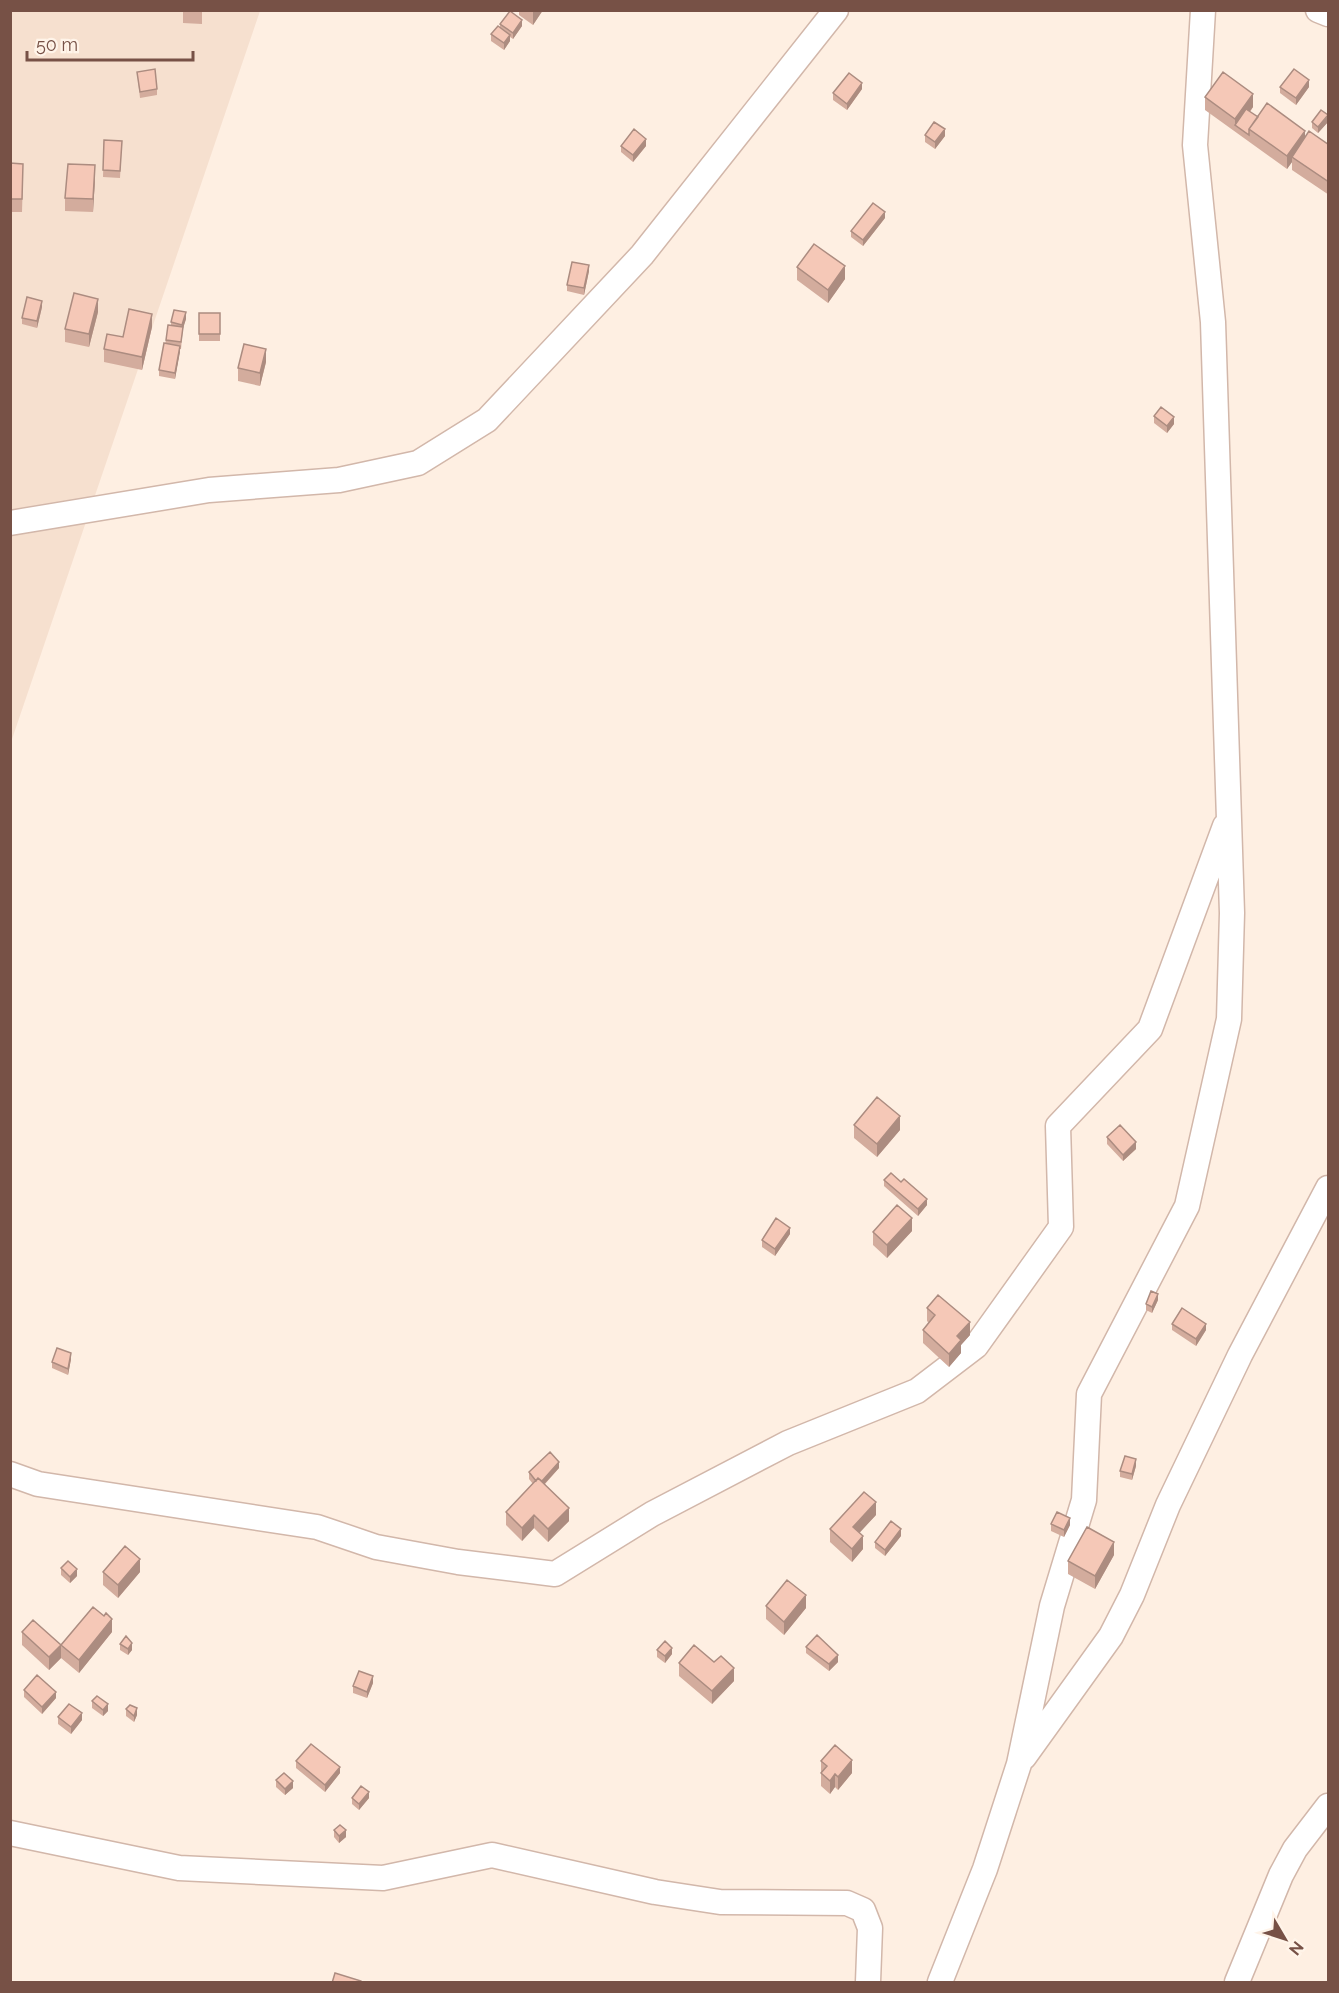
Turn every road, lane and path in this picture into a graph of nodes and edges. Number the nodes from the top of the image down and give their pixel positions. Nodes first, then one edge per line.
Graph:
1 (836, 10) edge
2 (1203, 10) edge
3 (1318, 10) edge
4 (1329, 14) edge
5 (10, 522) edge
6 (1229, 815) junction
7 (1329, 1188) edge
8 (10, 1474) edge
9 (1019, 1764) junction
10 (1329, 1806) edge
11 (10, 1833) edge
12 (868, 1983) edge
13 (940, 1983) edge
14 (1237, 1983) edge

1 - 5 street
2 - 6 street
3 - 4 street
6 - 8 street
6 - 9 street
7 - 9 street
9 - 13 street
10 - 14 street
11 - 12 street

